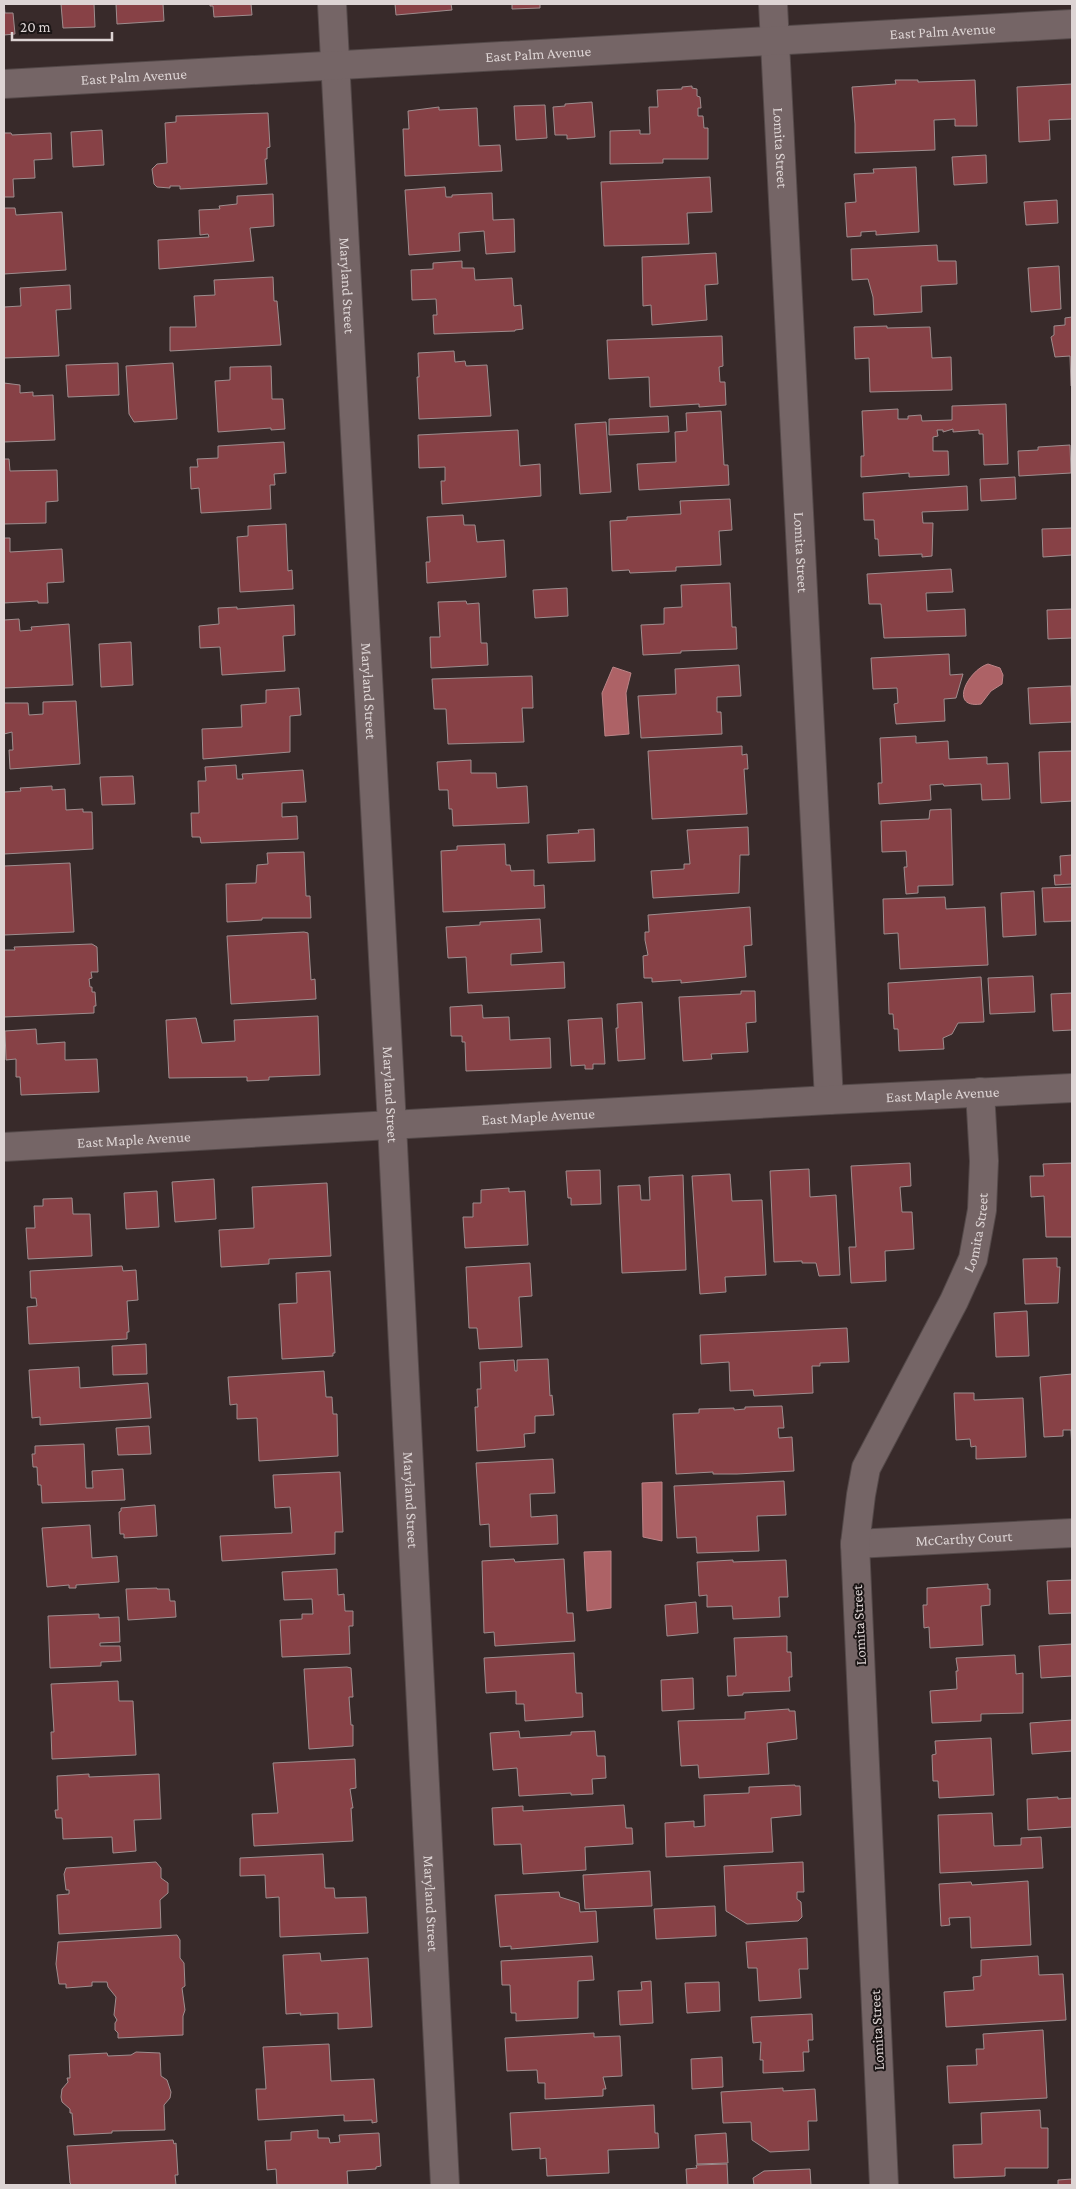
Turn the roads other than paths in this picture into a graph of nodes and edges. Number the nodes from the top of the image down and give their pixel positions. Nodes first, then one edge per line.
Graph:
1 (332, 4) edge
2 (772, 4) edge
3 (1072, 24) edge
4 (775, 40) junction
5 (335, 66) junction
6 (4, 84) edge
7 (1072, 1088) edge
8 (980, 1092) junction
9 (829, 1100) junction
10 (392, 1125) junction
11 (4, 1147) edge
12 (1072, 1533) edge
13 (855, 1544) junction
14 (445, 2185) edge
15 (884, 2185) edge

1 - 5 street, Maryland Street
2 - 4 street, Lomita Street
3 - 4 street, East Palm Avenue
4 - 5 street, East Palm Avenue
4 - 9 street, Lomita Street
5 - 6 street, East Palm Avenue
5 - 10 street, Maryland Street
7 - 8 street, East Maple Avenue
8 - 9 street, East Maple Avenue
8 - 13 street, Lomita Street
9 - 10 street, East Maple Avenue
10 - 11 street, East Maple Avenue
10 - 14 street, Maryland Street
12 - 13 street, McCarthy Court
13 - 15 street, Lomita Street

